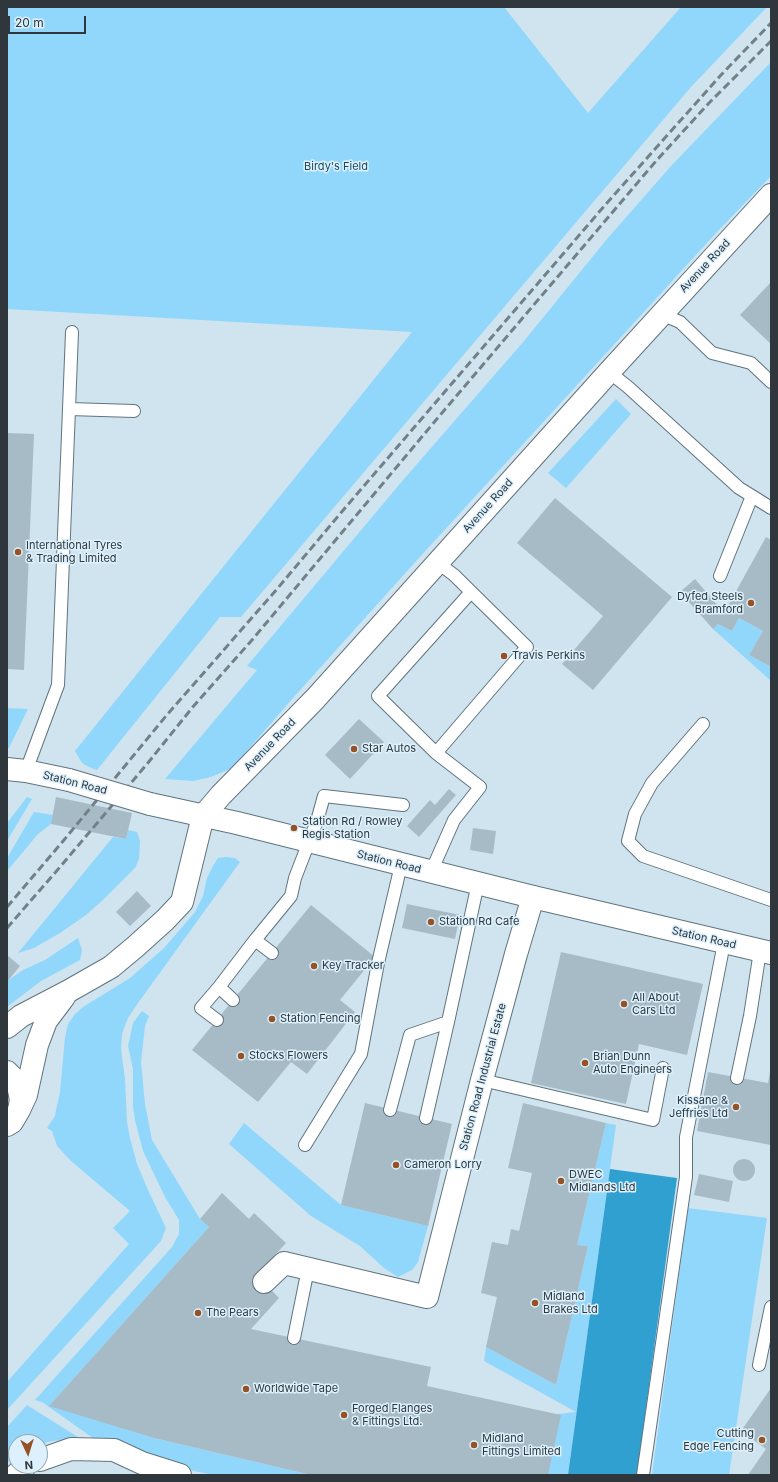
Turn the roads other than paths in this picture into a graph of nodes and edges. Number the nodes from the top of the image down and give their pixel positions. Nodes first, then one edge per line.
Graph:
1 (771, 195) edge
2 (661, 314) junction
3 (72, 332) dead end
4 (608, 372) junction
5 (771, 382) edge
6 (69, 410) junction
7 (134, 412) dead end
8 (752, 496) junction
9 (771, 508) edge
10 (438, 563) junction
11 (720, 576) dead end
12 (471, 592) junction
13 (703, 724) dead end
14 (436, 753) junction
15 (16, 770) edge
16 (403, 805) dead end
17 (203, 816) junction
18 (308, 842) junction
19 (401, 865) junction
20 (431, 872) junction
21 (478, 883) junction
22 (533, 897) junction
23 (771, 900) edge
24 (255, 940) junction
25 (724, 942) junction
26 (766, 952) edge
27 (272, 953) dead end
28 (219, 987) junction
29 (68, 992) junction
30 (233, 1000) dead end
31 (217, 1020) dead end
32 (448, 1022) junction
33 (7, 1027) edge
34 (663, 1068) dead end
35 (7, 1072) edge
36 (737, 1078) dead end
37 (482, 1080) junction
38 (390, 1110) dead end
39 (13, 1117) edge
40 (426, 1118) dead end
41 (305, 1145) dead end
42 (308, 1269) junction
43 (264, 1282) dead end
44 (771, 1307) edge
45 (294, 1338) dead end
46 (759, 1365) dead end
47 (48, 1457) edge
48 (180, 1475) edge
49 (643, 1475) edge

1 - 2 street, Avenue Road
2 - 4 street, Avenue Road
2 - 5 lane
3 - 6 lane
4 - 8 lane
4 - 10 street, Avenue Road
6 - 7 lane
6 - 15 lane
8 - 9 lane
8 - 11 lane
10 - 12 lane
10 - 17 street, Avenue Road
12 - 14 lane
12 - 14 lane
13 - 23 lane
14 - 20 lane
15 - 17 street, Station Road, bridge
16 - 18 lane
17 - 18 street, Station Road
17 - 29 street
18 - 19 street, Station Road
18 - 24 lane
19 - 20 street, Station Road
19 - 41 lane
20 - 21 street, Station Road
21 - 22 street, Station Road
21 - 32 lane
22 - 25 street, Station Road
22 - 37 street, Station Road Industrial Estate
24 - 27 lane
24 - 28 lane
25 - 26 street, Station Road
25 - 49 lane
26 - 36 lane
28 - 30 lane
28 - 31 lane
29 - 33 street
29 - 39 street
32 - 38 lane
32 - 40 lane
34 - 37 lane
35 - 39 street
37 - 42 street, Station Road Industrial Estate
42 - 43 street, Station Road Industrial Estate
42 - 45 lane
44 - 46 lane
47 - 48 street

